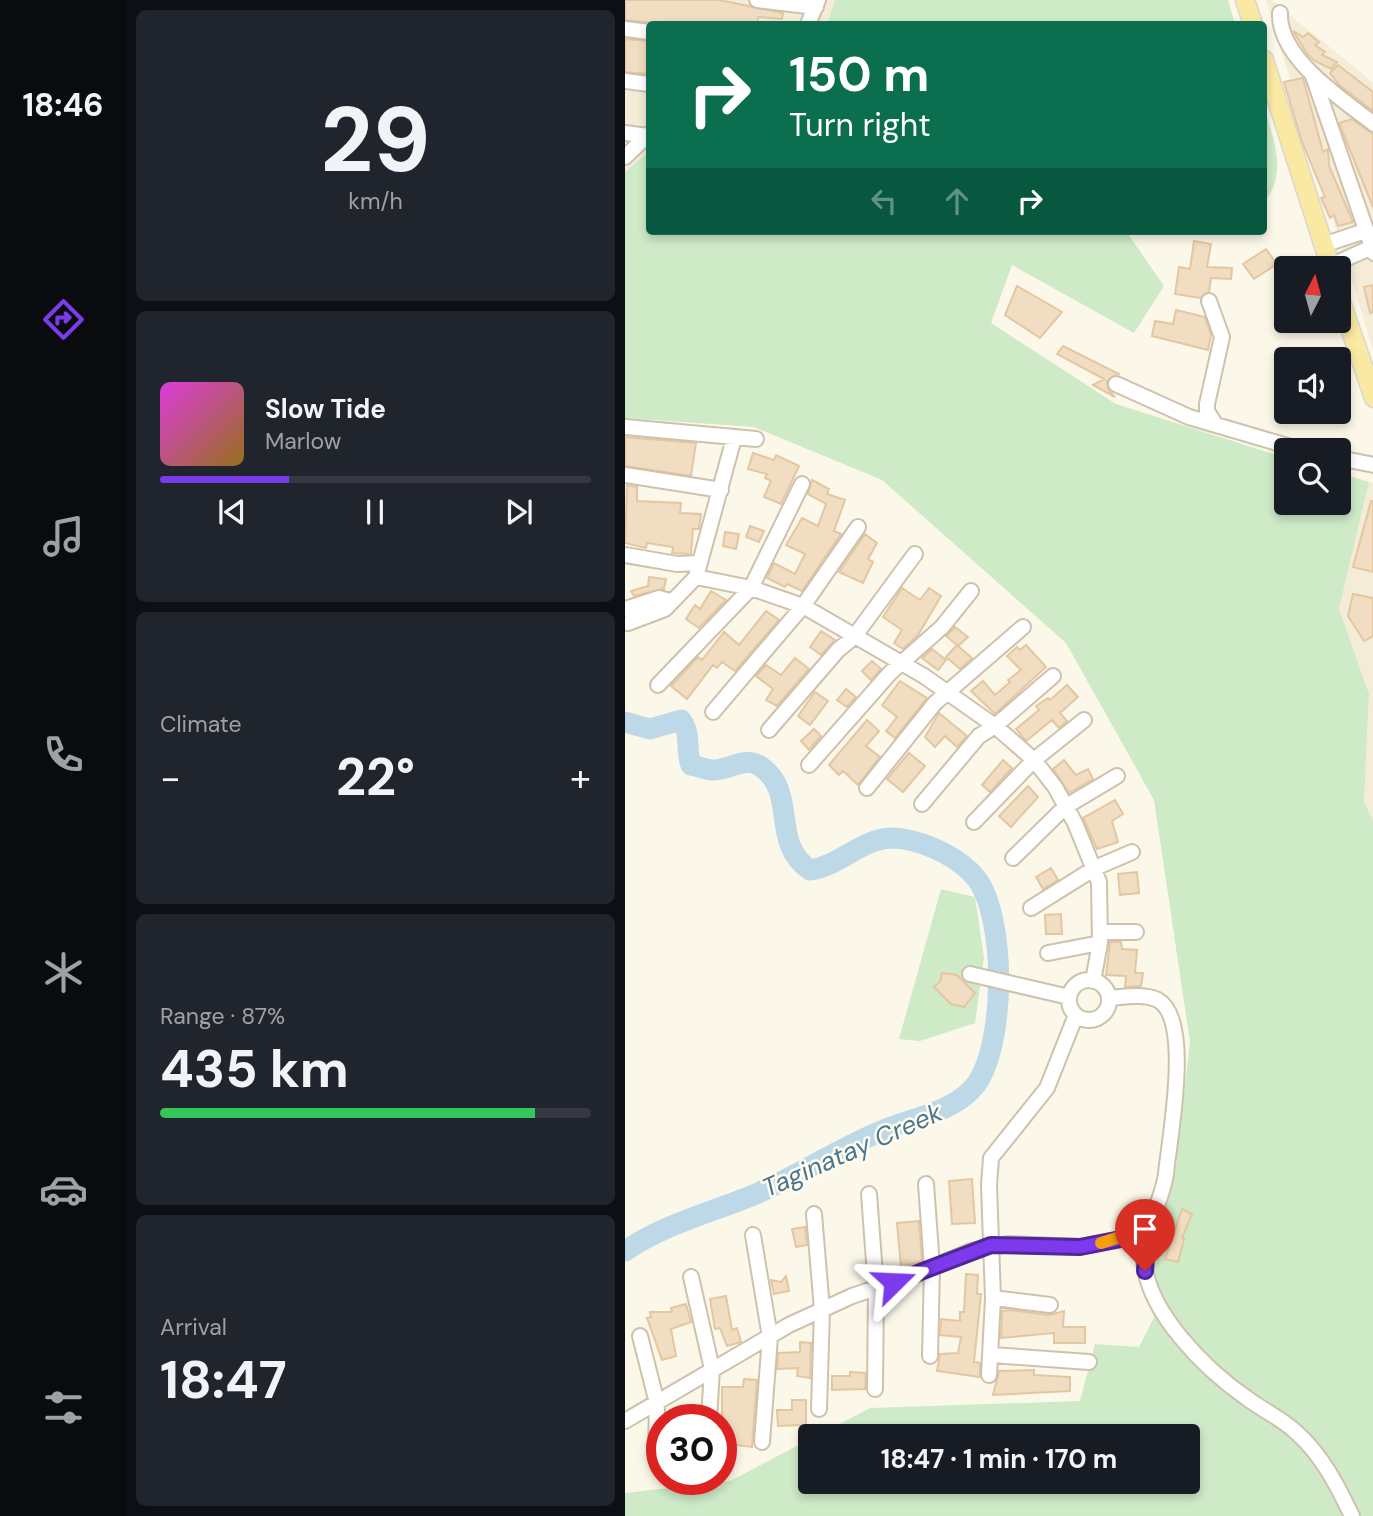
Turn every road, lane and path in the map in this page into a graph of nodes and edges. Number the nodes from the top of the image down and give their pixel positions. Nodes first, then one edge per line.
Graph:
1 (757, 0) edge
2 (817, 4) edge
3 (1280, 13) dead end
4 (809, 21) edge
5 (625, 29) edge
6 (646, 32) edge
7 (1267, 69) edge
8 (1313, 76) junction
9 (625, 81) edge
10 (646, 84) edge
11 (1373, 124) edge
12 (625, 133) edge
13 (646, 135) edge
14 (646, 137) edge
15 (625, 157) edge
16 (1371, 242) edge
17 (1323, 245) junction
18 (1326, 256) edge
19 (1348, 256) edge
20 (1209, 301) dead end
21 (1351, 332) edge
22 (1116, 384) dead end
23 (1373, 398) edge
24 (1215, 424) junction
25 (625, 427) edge
26 (734, 438) junction
27 (756, 439) dead end
28 (1274, 442) edge
29 (1351, 460) edge
30 (1373, 465) edge
31 (625, 475) edge
32 (802, 484) dead end
33 (721, 490) junction
34 (858, 527) dead end
35 (915, 554) dead end
36 (625, 555) edge
37 (698, 570) junction
38 (750, 588) junction
39 (971, 590) dead end
40 (803, 606) junction
41 (626, 621) edge
42 (1023, 627) dead end
43 (854, 638) junction
44 (903, 663) junction
45 (1053, 676) dead end
46 (658, 685) dead end
47 (949, 693) junction
48 (713, 712) dead end
49 (1084, 720) dead end
50 (995, 726) junction
51 (769, 730) dead end
52 (1034, 760) junction
53 (809, 765) dead end
54 (1117, 776) dead end
55 (867, 788) dead end
56 (922, 804) dead end
57 (1065, 807) junction
58 (974, 822) dead end
59 (1132, 852) dead end
60 (1013, 858) dead end
61 (1095, 868) junction
62 (1031, 908) dead end
63 (1136, 932) dead end
64 (1100, 937) junction
65 (1048, 953) dead end
66 (970, 974) dead end
67 (1093, 981) junction
68 (1069, 997) junction
69 (1109, 998) junction
70 (1076, 1015) junction
71 (926, 1184) dead end
72 (869, 1194) dead end
73 (814, 1214) dead end
74 (1148, 1228) junction
75 (753, 1235) dead end
76 (991, 1245) junction
77 (932, 1267) junction
78 (691, 1277) dead end
79 (876, 1288) junction
80 (993, 1298) junction
81 (1050, 1305) dead end
82 (822, 1310) junction
83 (640, 1336) dead end
84 (770, 1337) junction
85 (992, 1355) junction
86 (930, 1356) dead end
87 (1089, 1362) dead end
88 (712, 1370) junction
89 (989, 1376) dead end
90 (875, 1389) dead end
91 (657, 1403) junction
92 (710, 1404) edge
93 (819, 1409) dead end
94 (625, 1421) edge
95 (762, 1442) dead end
96 (1352, 1516) edge

1 - 2 street
2 - 4 street
3 - 8 street
5 - 6 street
7 - 17 main road
8 - 11 street
8 - 16 street
9 - 10 street
12 - 13 street
14 - 15 street
16 - 17 street
16 - 19 street
17 - 18 main road
20 - 24 street
21 - 23 main road
22 - 24 street
24 - 28 street
25 - 26 street
26 - 27 street
26 - 33 street
29 - 30 street
31 - 33 street
32 - 38 street
33 - 37 street
34 - 40 street
35 - 43 street
36 - 37 street
37 - 38 street
37 - 41 street
38 - 40 street
38 - 46 street
39 - 44 street
40 - 43 street
40 - 48 street
42 - 47 street
43 - 44 street
43 - 51 street
44 - 47 street
44 - 53 street
45 - 50 street
47 - 50 street
47 - 55 street
49 - 52 street
50 - 52 street
50 - 56 street
52 - 57 street
52 - 58 street
54 - 57 street
57 - 60 street
57 - 61 street
59 - 61 street
61 - 62 street
61 - 64 street
63 - 64 street
64 - 65 street
64 - 67 street
66 - 68 street
67 - 68 street
67 - 69 street
68 - 70 street
69 - 70 street
69 - 74 street
70 - 76 street
71 - 77 street
72 - 79 street
73 - 82 street
74 - 76 street
74 - 96 street
75 - 84 street
76 - 77 street
76 - 80 street
77 - 79 street
77 - 86 street
78 - 88 street
79 - 82 street
79 - 90 street
80 - 81 street
80 - 85 street
82 - 84 street
82 - 93 street
83 - 91 street
84 - 88 street
84 - 95 street
85 - 87 street
85 - 89 street
88 - 91 street
88 - 92 street
91 - 94 street

